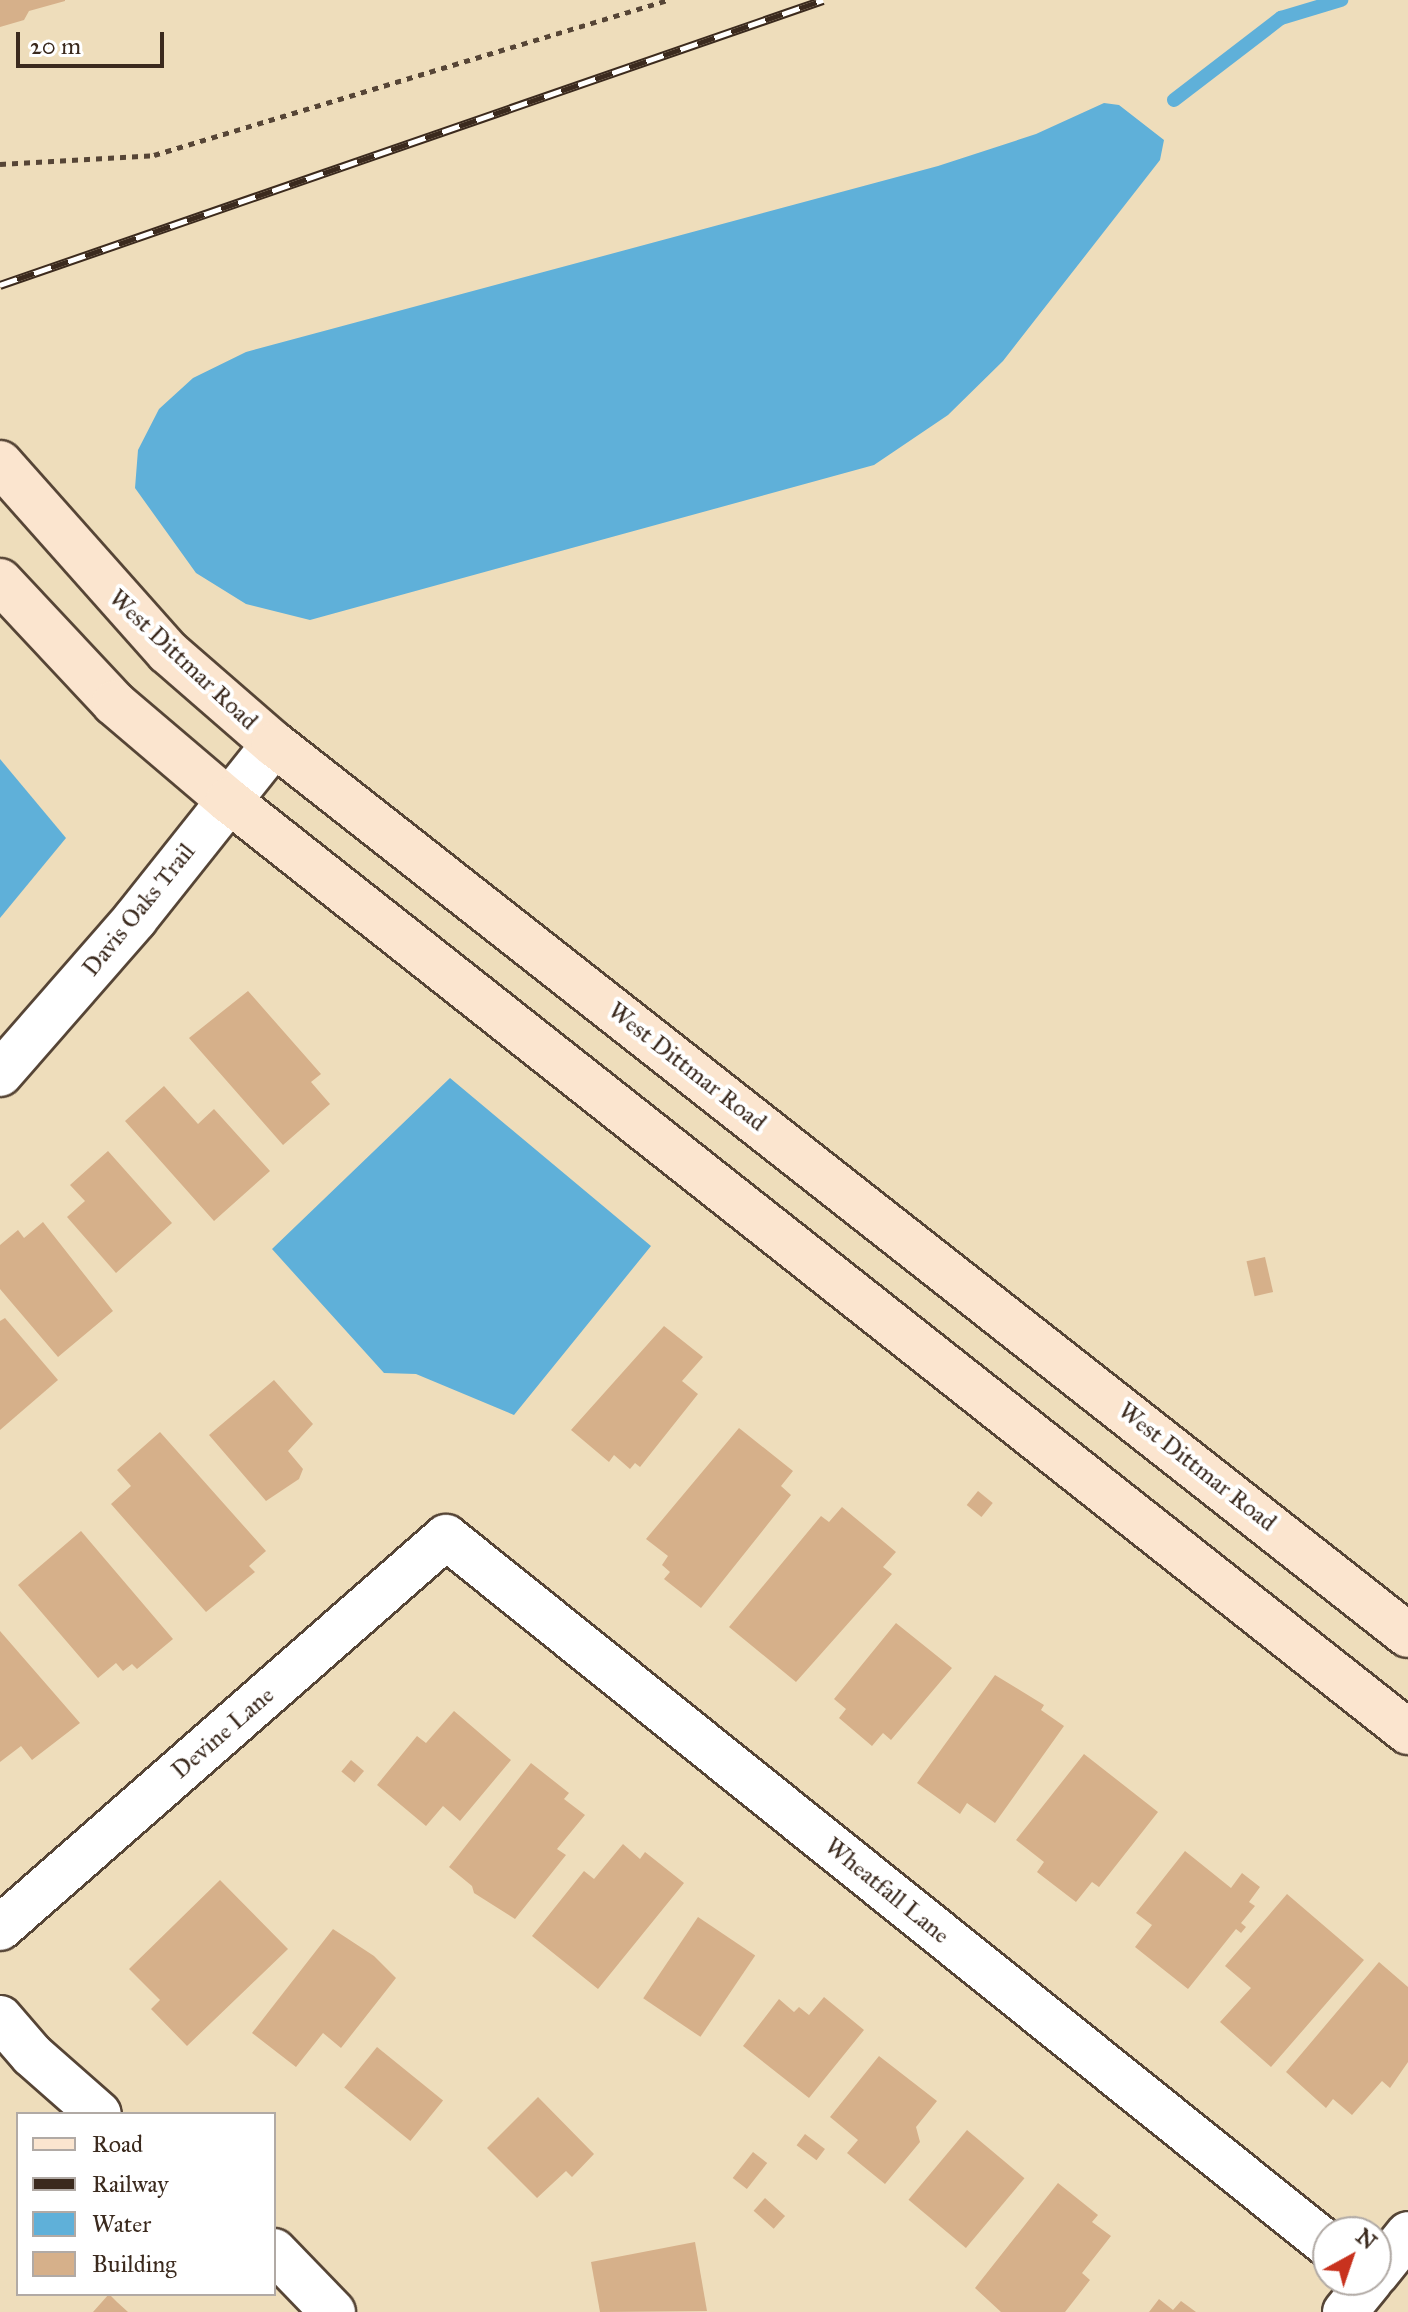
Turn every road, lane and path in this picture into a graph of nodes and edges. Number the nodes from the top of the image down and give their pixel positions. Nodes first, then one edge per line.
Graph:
1 (668, 0) edge
2 (0, 164) edge
3 (0, 463) edge
4 (0, 581) edge
5 (274, 744) junction
6 (228, 800) junction
7 (0, 1074) edge
8 (446, 1537) joint
9 (1408, 1635) edge
10 (1408, 1732) edge
11 (0, 1928) edge
12 (0, 2018) edge
13 (97, 2112) edge
14 (1312, 2232) edge
15 (1408, 2234) edge
16 (276, 2253) edge
17 (1392, 2254) edge
18 (1358, 2296) edge
19 (333, 2312) edge
20 (1345, 2312) edge

1 - 2 path
3 - 5 street, West Dittmar Road
4 - 6 street
5 - 6 street, Davis Oaks Trail
5 - 9 street, West Dittmar Road
6 - 7 street, Davis Oaks Trail
6 - 10 street
8 - 11 street, Devine Lane
8 - 14 street, Wheatfall Lane
12 - 13 street
15 - 17 street
16 - 19 street
18 - 20 street

